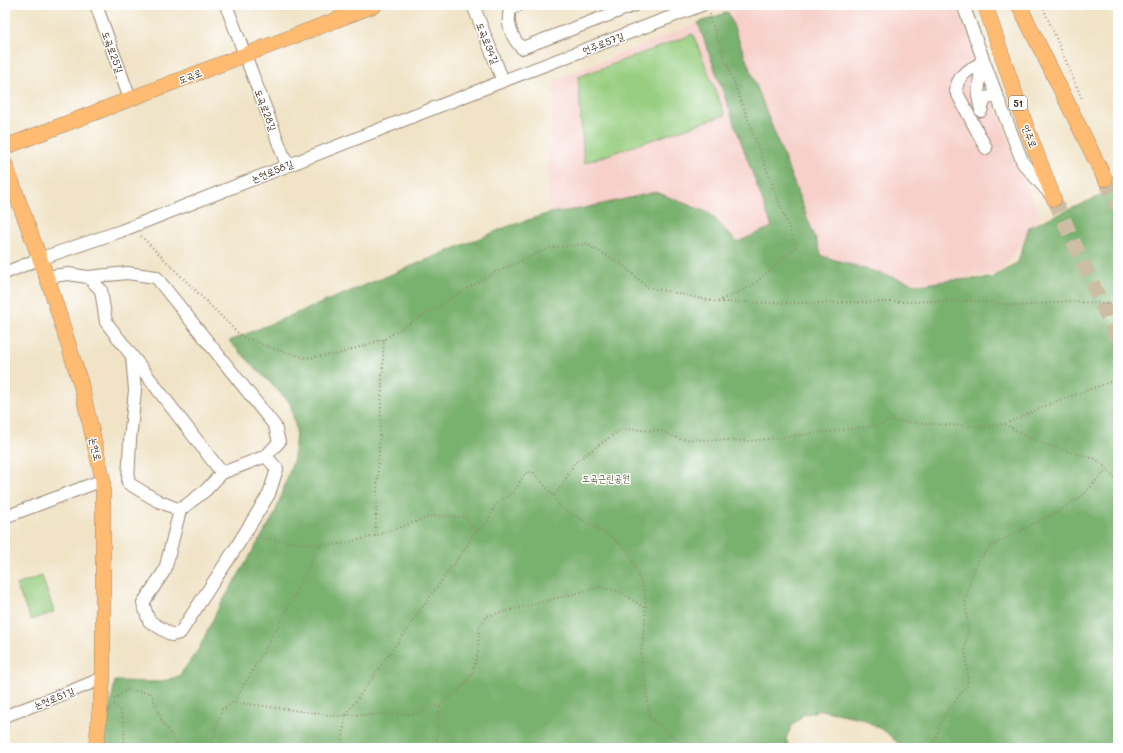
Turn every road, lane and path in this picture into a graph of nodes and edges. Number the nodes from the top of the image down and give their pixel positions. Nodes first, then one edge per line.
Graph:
1 (96, 5) edge
2 (226, 5) edge
3 (375, 5) edge
4 (473, 5) edge
5 (519, 5) edge
6 (635, 5) edge
7 (963, 5) edge
8 (985, 5) edge
9 (1019, 5) edge
10 (707, 7) edge
11 (245, 54) junction
12 (982, 59) junction
13 (503, 81) junction
14 (997, 96) junction
15 (130, 99) junction
16 (5, 147) edge
17 (986, 148) dead end
18 (5, 164) edge
19 (287, 165) junction
20 (1105, 179) tunnel mouth
21 (1054, 199) joint
22 (132, 227) junction
23 (39, 259) junction
24 (5, 273) edge
25 (46, 277) junction
26 (88, 277) junction
27 (717, 302) junction
28 (1118, 304) edge
29 (384, 339) junction
30 (132, 357) junction
31 (1118, 379) edge
32 (1005, 424) junction
33 (266, 456) junction
34 (1107, 469) junction
35 (222, 473) junction
36 (103, 480) junction
37 (1118, 482) edge
38 (554, 496) junction
39 (180, 510) junction
40 (5, 517) edge
41 (477, 531) junction
42 (375, 536) junction
43 (320, 545) junction
44 (237, 546) junction
45 (646, 609) junction
46 (103, 678) junction
47 (234, 702) junction
48 (440, 704) junction
49 (346, 715) junction
50 (5, 716) edge
51 (1118, 743) edge
52 (96, 748) edge
53 (124, 748) edge
54 (180, 748) edge
55 (210, 748) edge
56 (341, 748) edge
57 (436, 748) edge
58 (691, 748) edge
59 (932, 748) edge
60 (1107, 748) edge

1 - 15 street, 도곡로25길
2 - 11 street, 도곡로28길
3 - 11 main road, 도곡로
4 - 13 street, 도곡로34길
5 - 6 street
7 - 12 street
8 - 21 main road, 언주로 / 51
9 - 20 main road
10 - 13 street, 언주로57길
10 - 27 path
11 - 15 main road, 도곡로
11 - 19 street, 도곡로28길
12 - 14 street
12 - 14 street
12 - 17 street
13 - 19 street, 논현로58길
14 - 21 street
15 - 16 main road, 도곡로
18 - 23 main road, 논현로
19 - 22 street, 논현로58길
22 - 23 street, 논현로58길
22 - 29 path
23 - 24 street, 논현로58길
23 - 25 main road, 논현로
25 - 26 street
25 - 36 main road, 논현로
26 - 30 street
26 - 33 street
27 - 28 path
27 - 29 path
29 - 42 path
30 - 35 street
30 - 39 street
31 - 32 path
32 - 34 path
32 - 38 path
33 - 35 street
33 - 44 street
34 - 37 path
34 - 59 path
35 - 39 street
36 - 40 street
36 - 46 main road, 논현로
38 - 41 path
38 - 45 path
39 - 44 street
41 - 42 path
41 - 49 path
42 - 43 path
43 - 44 path
43 - 47 path
45 - 48 path
45 - 58 path
46 - 50 street, 논현로51길
46 - 52 main road, 논현로
47 - 49 path
47 - 55 path
48 - 49 path
48 - 57 path
49 - 56 path
51 - 60 path
53 - 54 path

